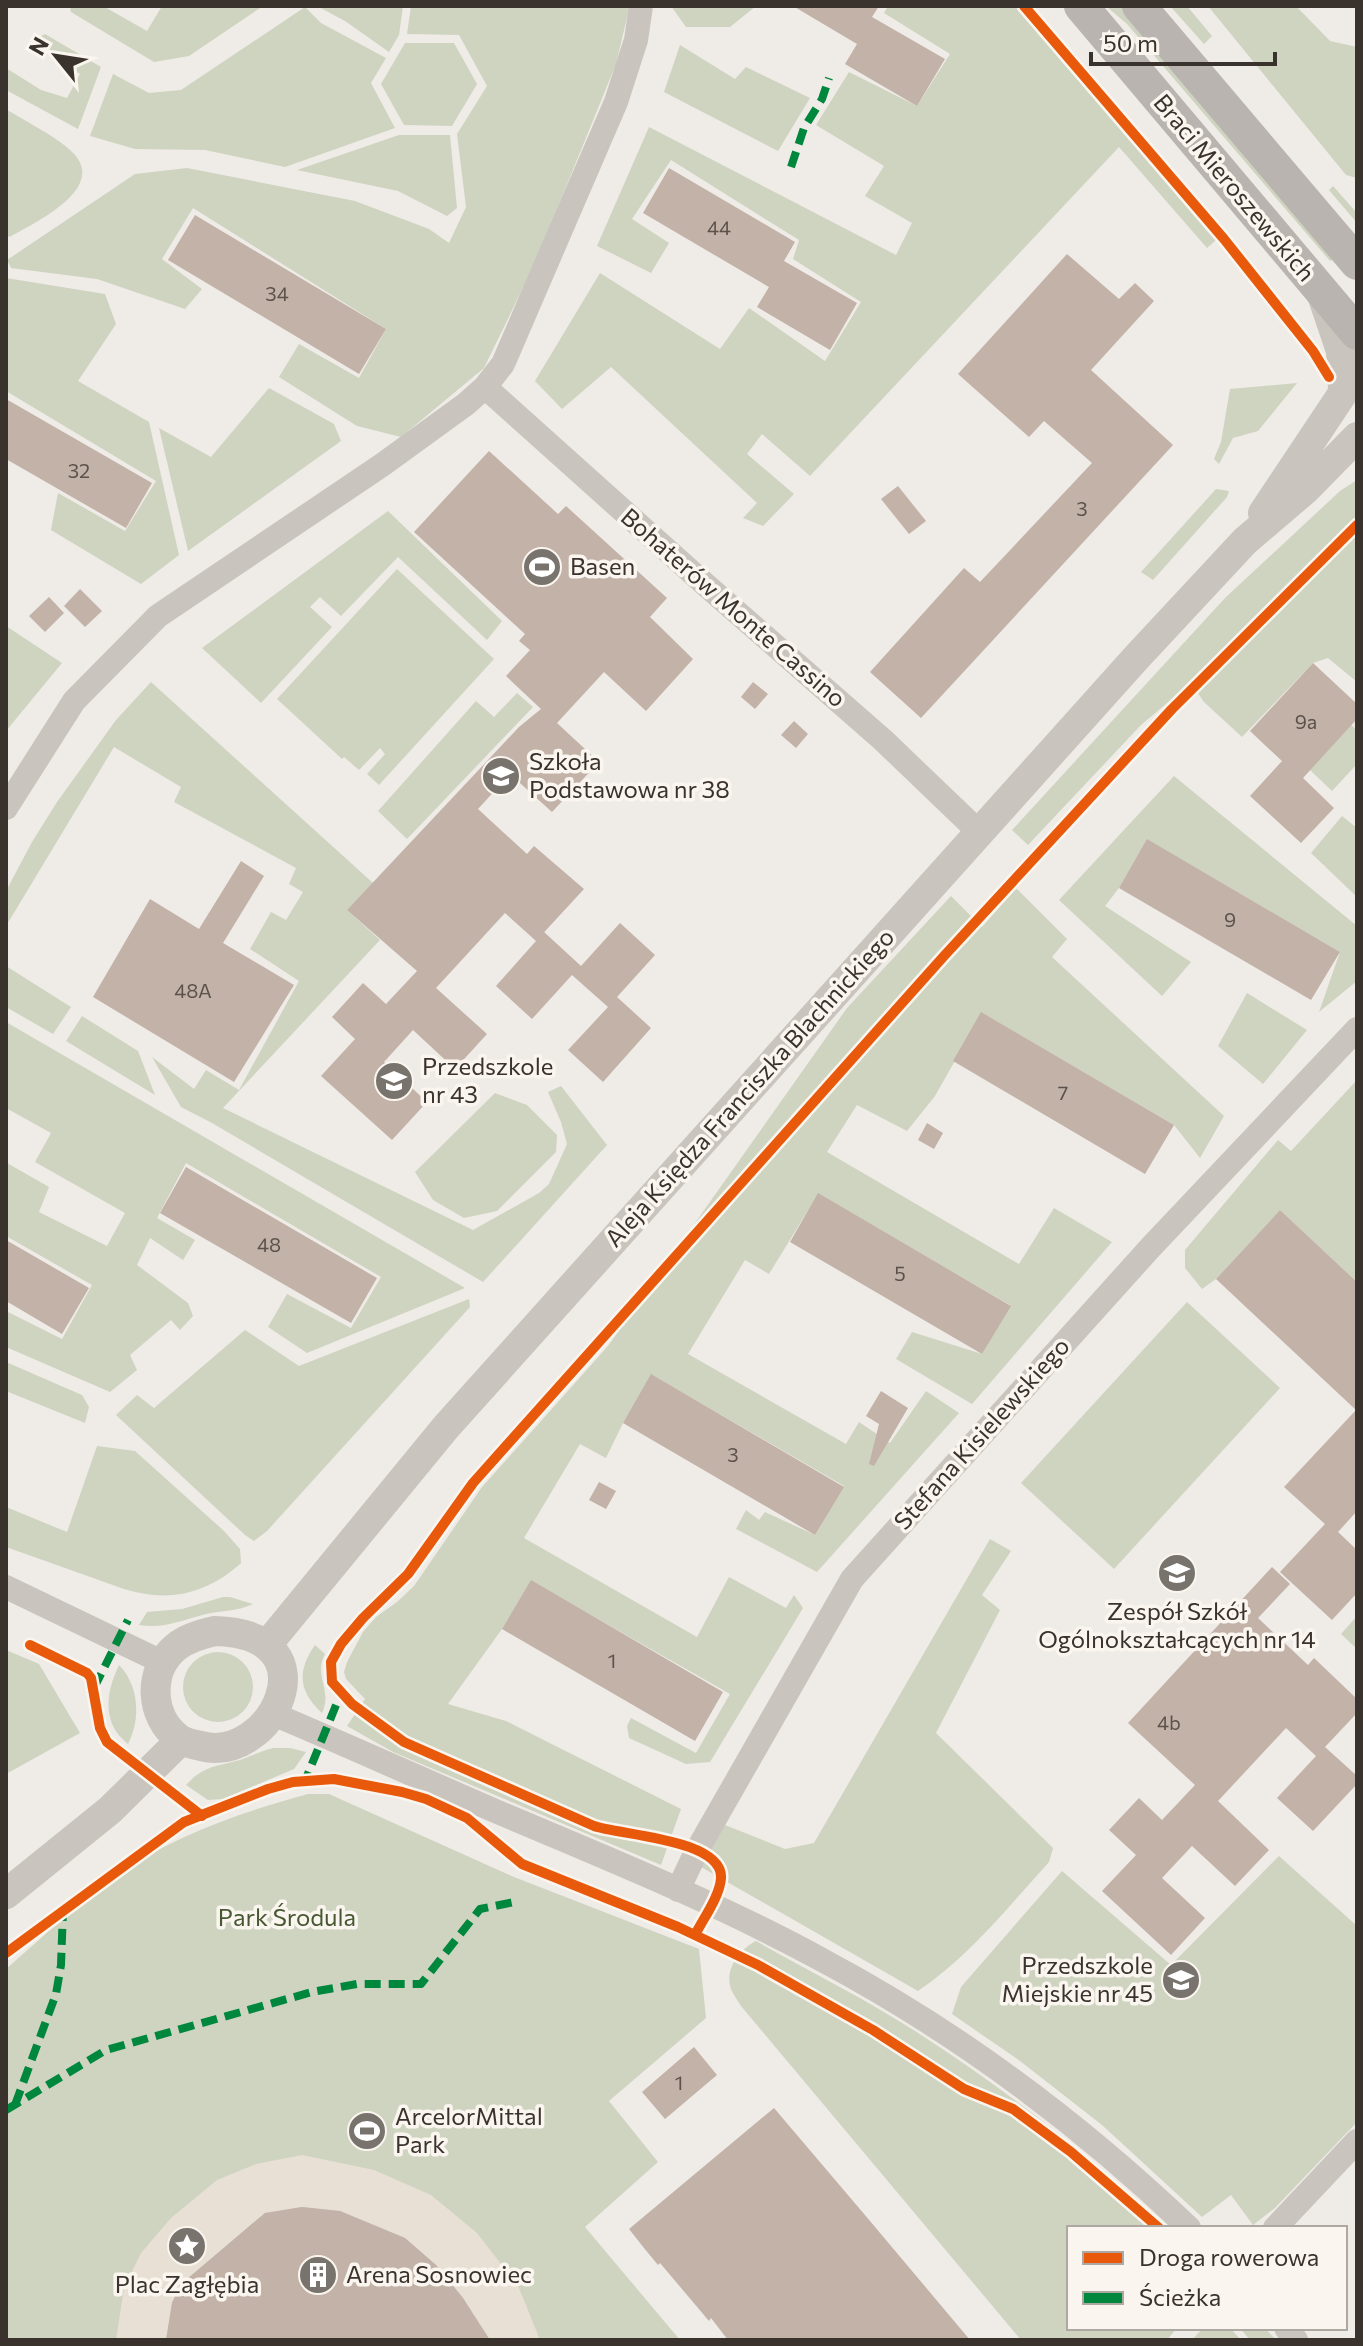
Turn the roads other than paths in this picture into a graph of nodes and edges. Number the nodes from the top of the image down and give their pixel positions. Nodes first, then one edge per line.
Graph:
1 (641, 6) edge
2 (1081, 6) edge
3 (1139, 6) edge
4 (1356, 261) edge
5 (1320, 290) junction
6 (1357, 333) edge
7 (1350, 381) edge
8 (485, 387) junction
9 (1357, 437) edge
10 (1357, 466) edge
11 (1306, 489) junction
12 (1245, 541) junction
13 (6, 808) edge
14 (979, 832) junction
15 (1357, 1029) edge
16 (6, 1587) edge
17 (267, 1645) junction
18 (164, 1663) junction
19 (273, 1714) junction
20 (180, 1741) junction
21 (678, 1890) junction
22 (6, 1894) edge
23 (1357, 2141) edge
24 (1187, 2226) edge
25 (1277, 2226) edge

1 - 8 street
2 - 5 main road, Braci Mieroszewskich
3 - 4 main road, Braci Mieroszewskich
5 - 6 main road, Braci Mieroszewskich
5 - 7 street
7 - 12 street, Aleja Księdza Franciszka Blachnickiego
8 - 13 street
8 - 14 street, Bohaterów Monte Cassino
9 - 11 street, Aleja Księdza Franciszka Blachnickiego
10 - 11 street
11 - 12 street, Aleja Księdza Franciszka Blachnickiego
12 - 14 street, Aleja Księdza Franciszka Blachnickiego
14 - 17 street, Aleja Księdza Franciszka Blachnickiego
15 - 21 street, Stefana Kisielewskiego
16 - 18 street
17 - 18 street
17 - 19 street
18 - 20 street
19 - 20 street
19 - 21 street
20 - 22 street
21 - 24 street
23 - 25 street

